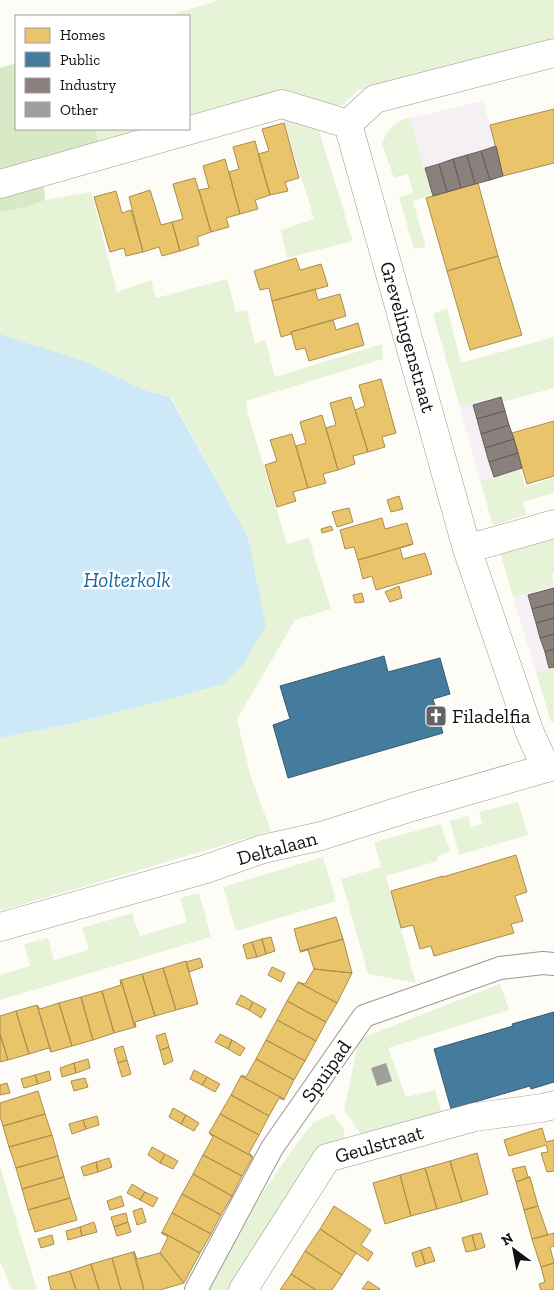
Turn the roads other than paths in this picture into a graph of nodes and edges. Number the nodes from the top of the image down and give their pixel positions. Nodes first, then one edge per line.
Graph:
1 (554, 53) edge
2 (348, 124) junction
3 (0, 184) edge
4 (554, 524) edge
5 (467, 549) junction
6 (550, 767) edge
7 (0, 927) edge
8 (548, 963) edge
9 (554, 1105) edge
10 (196, 1290) edge
11 (243, 1290) edge

1 - 2 street
2 - 3 street
2 - 5 street, Grevelingenstraat
4 - 5 street
5 - 6 street, Grevelingenstraat
6 - 7 street, Deltalaan
8 - 10 street, Spuipad
9 - 11 street, Geulstraat

